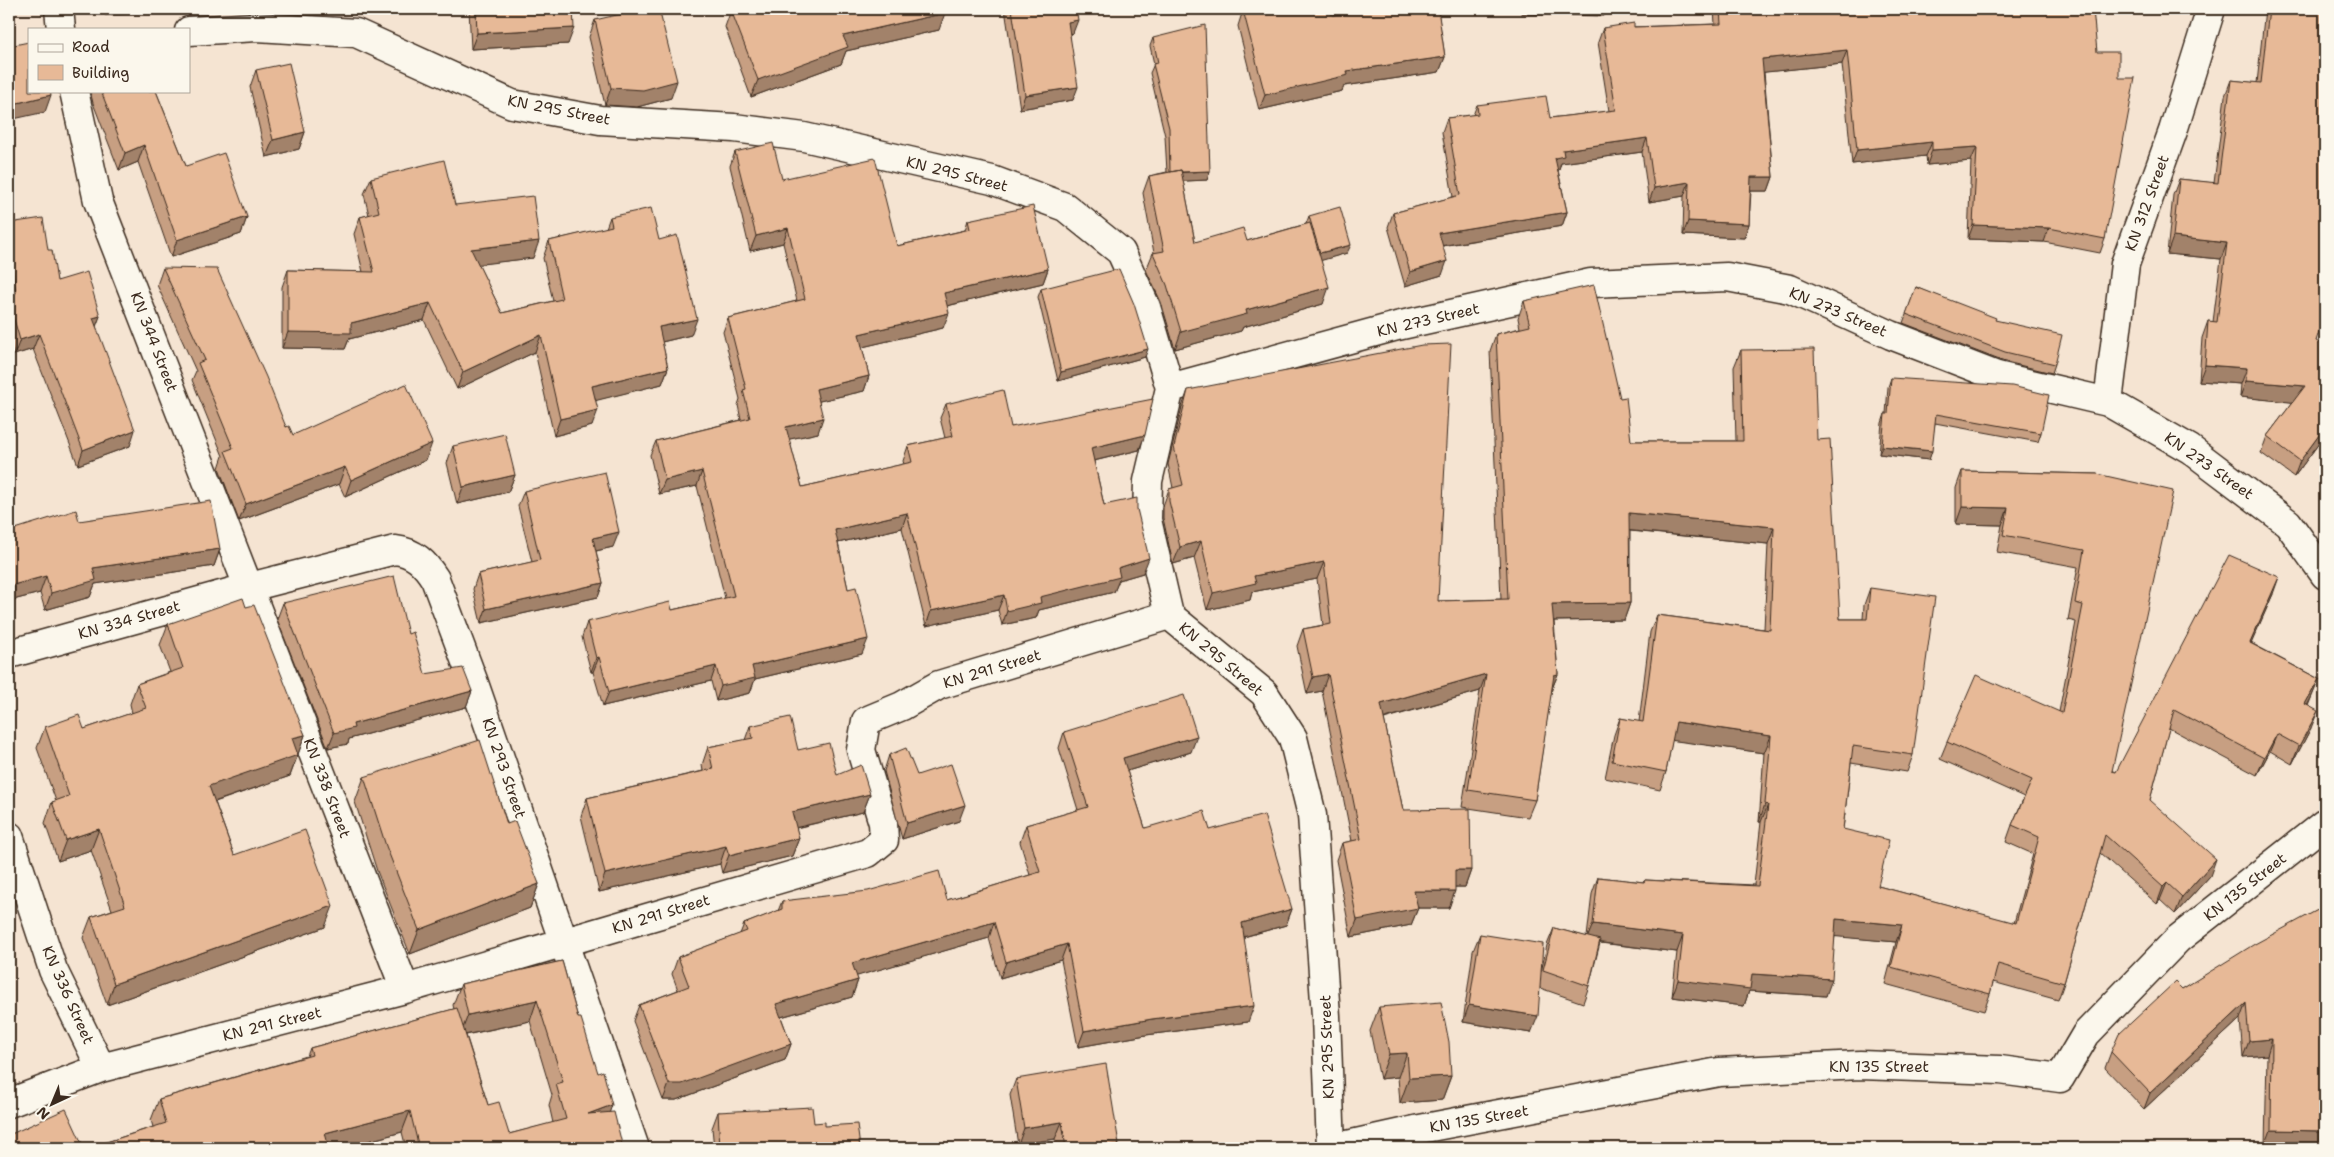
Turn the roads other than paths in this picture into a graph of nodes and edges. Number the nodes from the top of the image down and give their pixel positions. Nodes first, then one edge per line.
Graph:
1 (59, 9) edge
2 (2211, 9) edge
3 (61, 28) edge
4 (190, 31) edge
5 (74, 92) edge
6 (1170, 388) junction
7 (2108, 402) junction
8 (2325, 575) edge
9 (250, 587) junction
10 (1169, 615) junction
11 (9, 654) edge
12 (2325, 824) edge
13 (9, 836) edge
14 (565, 943) junction
15 (404, 989) junction
16 (101, 1068) junction
17 (9, 1103) edge
18 (635, 1148) edge
19 (1333, 1148) edge

1 - 3 street
2 - 7 street, KN 312 Street
4 - 6 street, KN 295 Street
5 - 9 street, KN 344 Street
6 - 7 street, KN 273 Street
6 - 10 street, KN 295 Street
7 - 8 street, KN 273 Street
9 - 11 street, KN 334 Street
9 - 14 street, KN 293 Street
9 - 15 street, KN 338 Street
10 - 14 street, KN 291 Street
10 - 19 street, KN 295 Street
12 - 19 street, KN 135 Street
13 - 16 street, KN 336 Street
14 - 15 street, KN 291 Street
14 - 18 street, KN 293 Street
15 - 16 street, KN 291 Street
16 - 17 street, KN 291 Street

